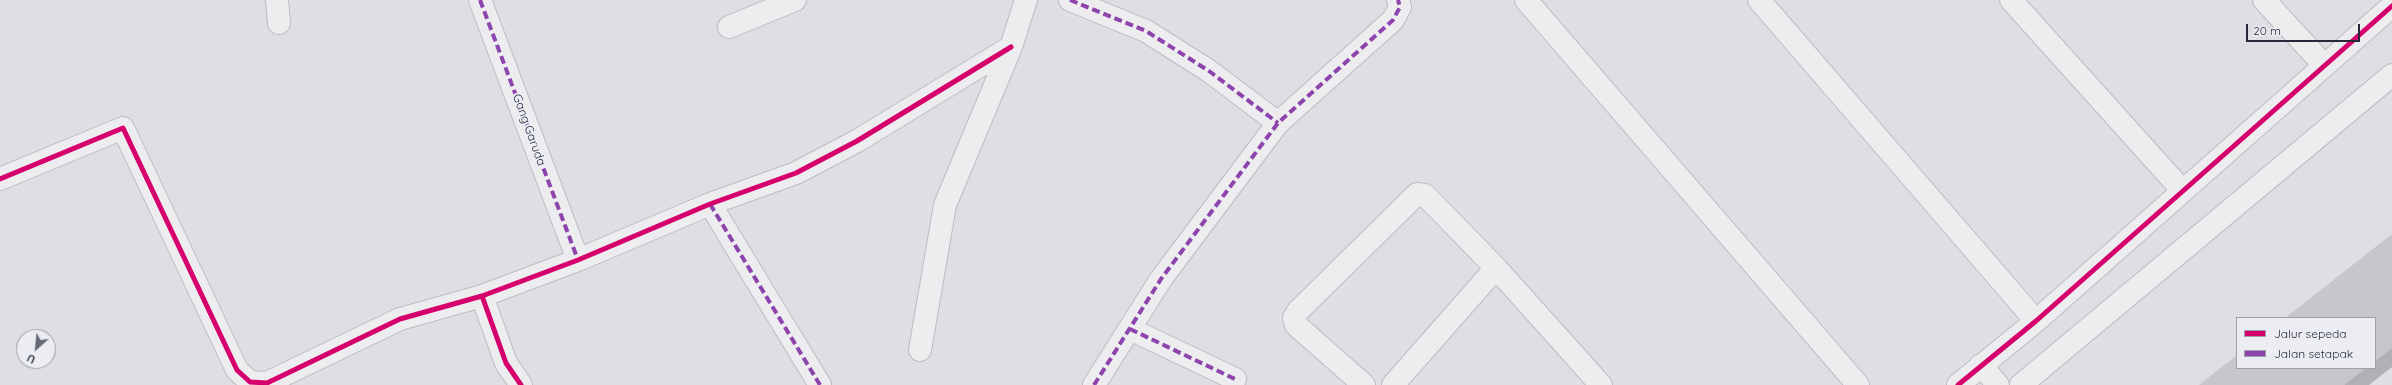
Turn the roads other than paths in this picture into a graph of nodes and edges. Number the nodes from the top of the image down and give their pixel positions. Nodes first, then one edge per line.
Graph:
1 (277, 0) edge
2 (480, 0) edge
3 (795, 0) edge
4 (1026, 0) edge
5 (1070, 0) edge
6 (1526, 0) edge
7 (1760, 0) edge
8 (2010, 0) edge
9 (2264, 0) edge
10 (2392, 6) edge
11 (1396, 10) edge
12 (279, 23) dead end
13 (729, 27) dead end
14 (1010, 47) junction
15 (2324, 65) junction
16 (2392, 75) edge
17 (1278, 124) junction
18 (0, 179) edge
19 (2182, 190) junction
20 (710, 204) junction
21 (578, 260) junction
22 (1496, 268) junction
23 (482, 296) junction
24 (2036, 321) junction
25 (1130, 329) junction
26 (920, 350) dead end
27 (1981, 366) junction
28 (1234, 379) dead end
29 (521, 385) edge
30 (820, 385) edge
31 (1094, 385) edge
32 (1364, 385) edge
33 (1393, 385) edge
34 (1601, 385) edge
35 (1858, 385) edge
36 (1958, 385) edge
37 (1998, 385) edge
38 (2021, 385) edge

1 - 12 street
2 - 21 street, Gang Garuda
3 - 13 street
4 - 14 street
5 - 17 street
6 - 35 street
7 - 24 street
8 - 19 street
9 - 15 street
10 - 15 street
11 - 17 street
14 - 20 street
14 - 26 street
15 - 19 street
16 - 38 street
17 - 25 street
18 - 23 street
19 - 24 street
20 - 21 street
20 - 30 street
21 - 23 street
22 - 32 street
22 - 33 street
22 - 34 street
23 - 29 street
24 - 27 street
25 - 28 street
25 - 31 street
27 - 36 street
27 - 37 street

